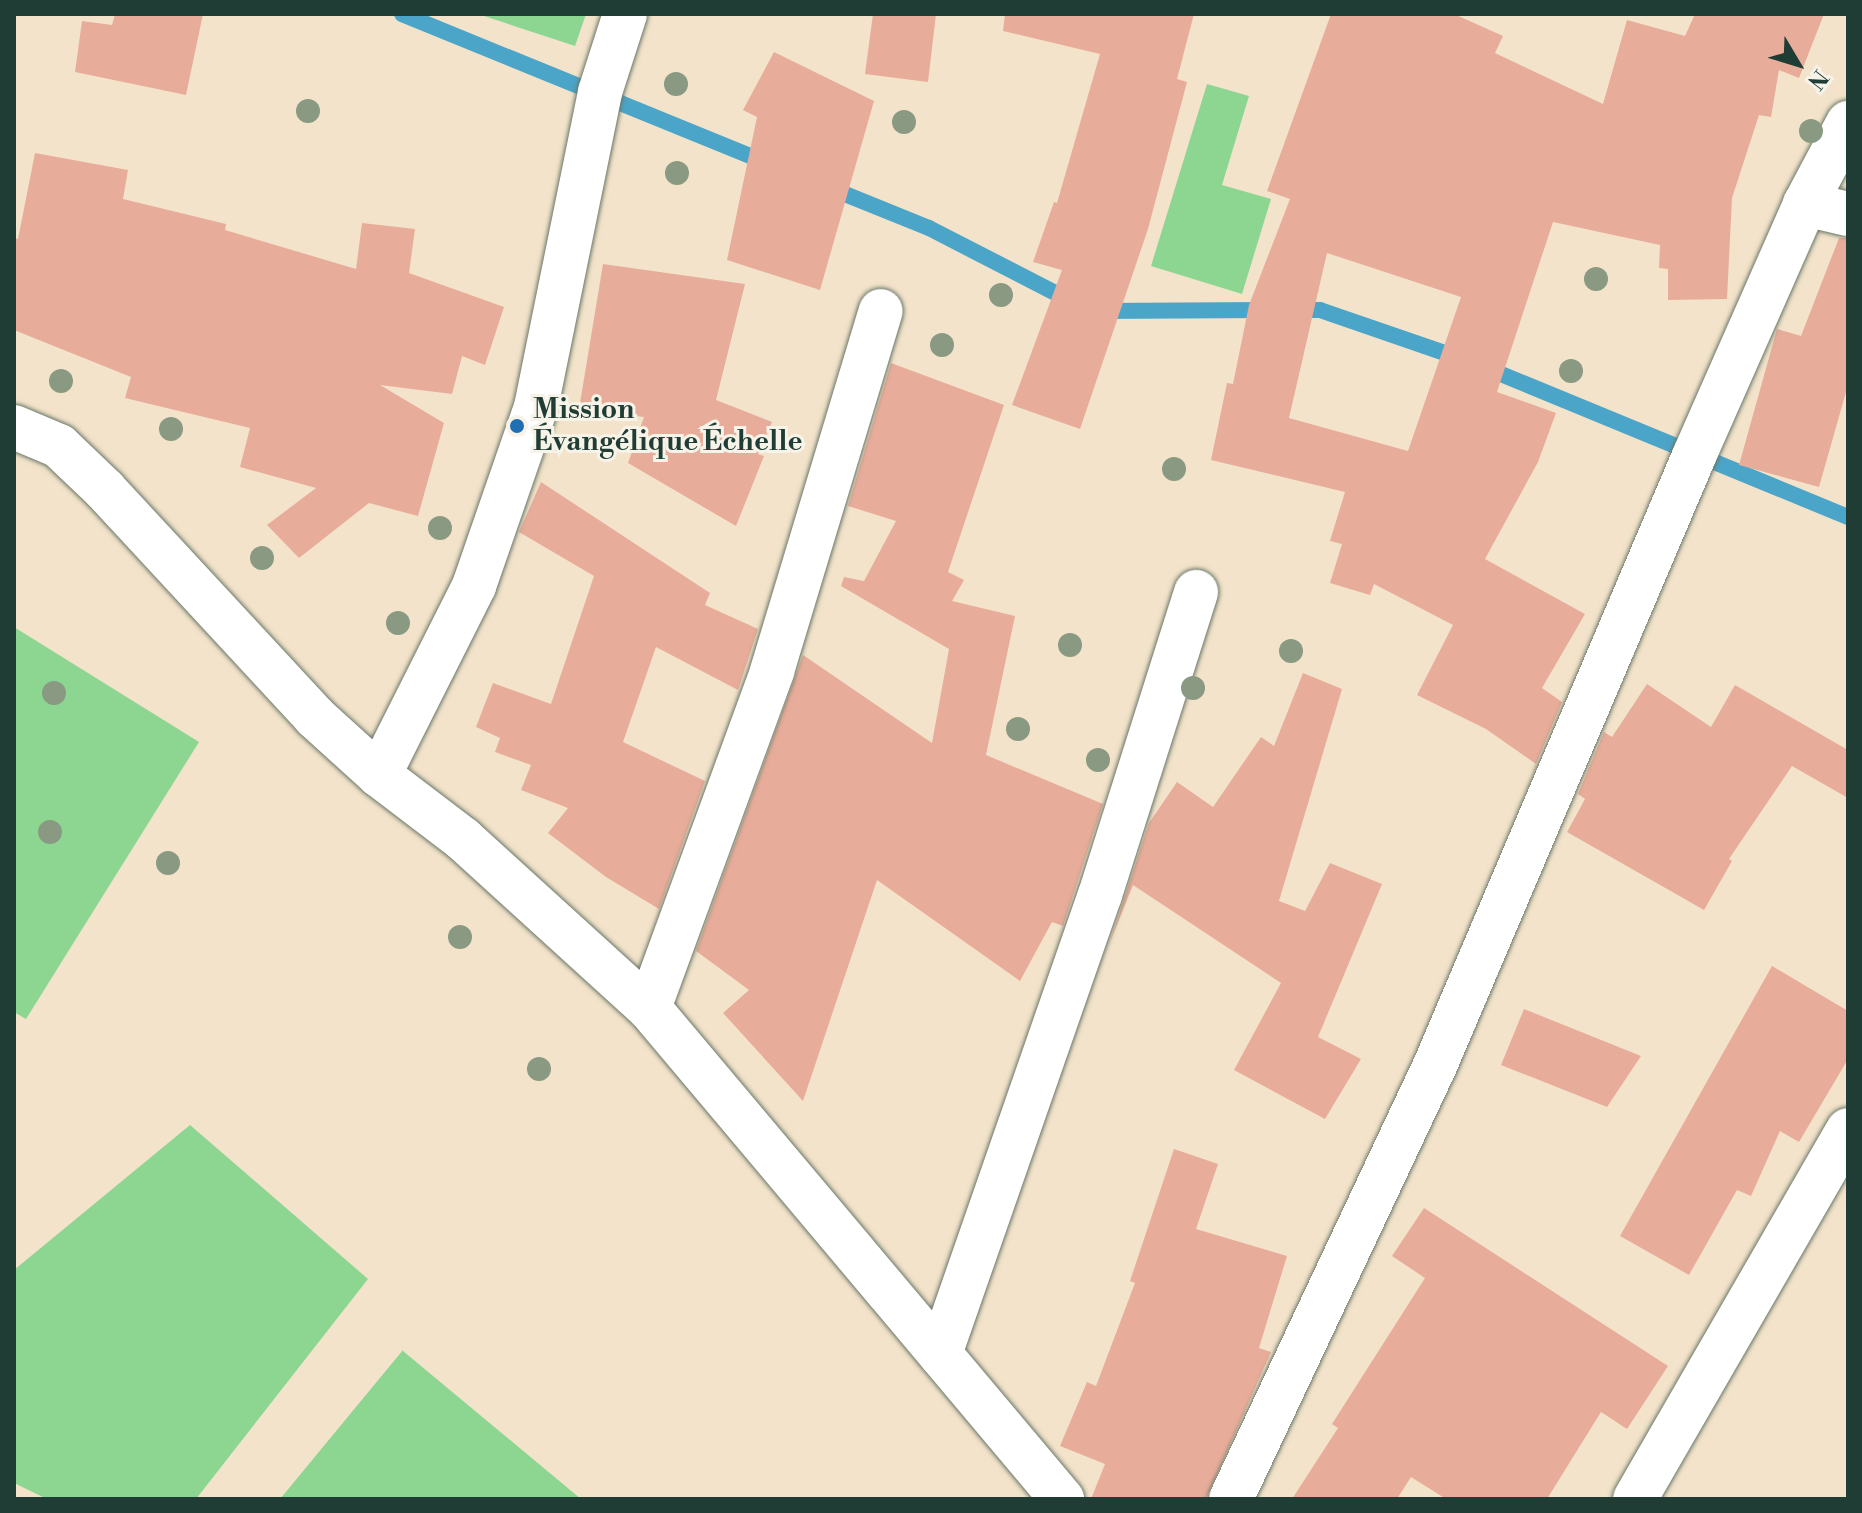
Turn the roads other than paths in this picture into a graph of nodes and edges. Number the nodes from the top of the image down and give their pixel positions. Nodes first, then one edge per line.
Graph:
1 (625, 14) edge
2 (1848, 123) edge
3 (1805, 204) junction
4 (1848, 214) edge
5 (881, 311) dead end
6 (14, 427) edge
7 (1196, 592) dead end
8 (379, 775) junction
9 (649, 1008) junction
10 (1848, 1130) edge
11 (940, 1354) junction
12 (1642, 1497) edge
13 (1062, 1499) edge
14 (1231, 1499) edge

1 - 8 street
2 - 3 street
3 - 4 street
3 - 14 street
5 - 9 street
6 - 8 street
7 - 11 street
8 - 9 street
9 - 11 street
10 - 12 street
11 - 13 street

